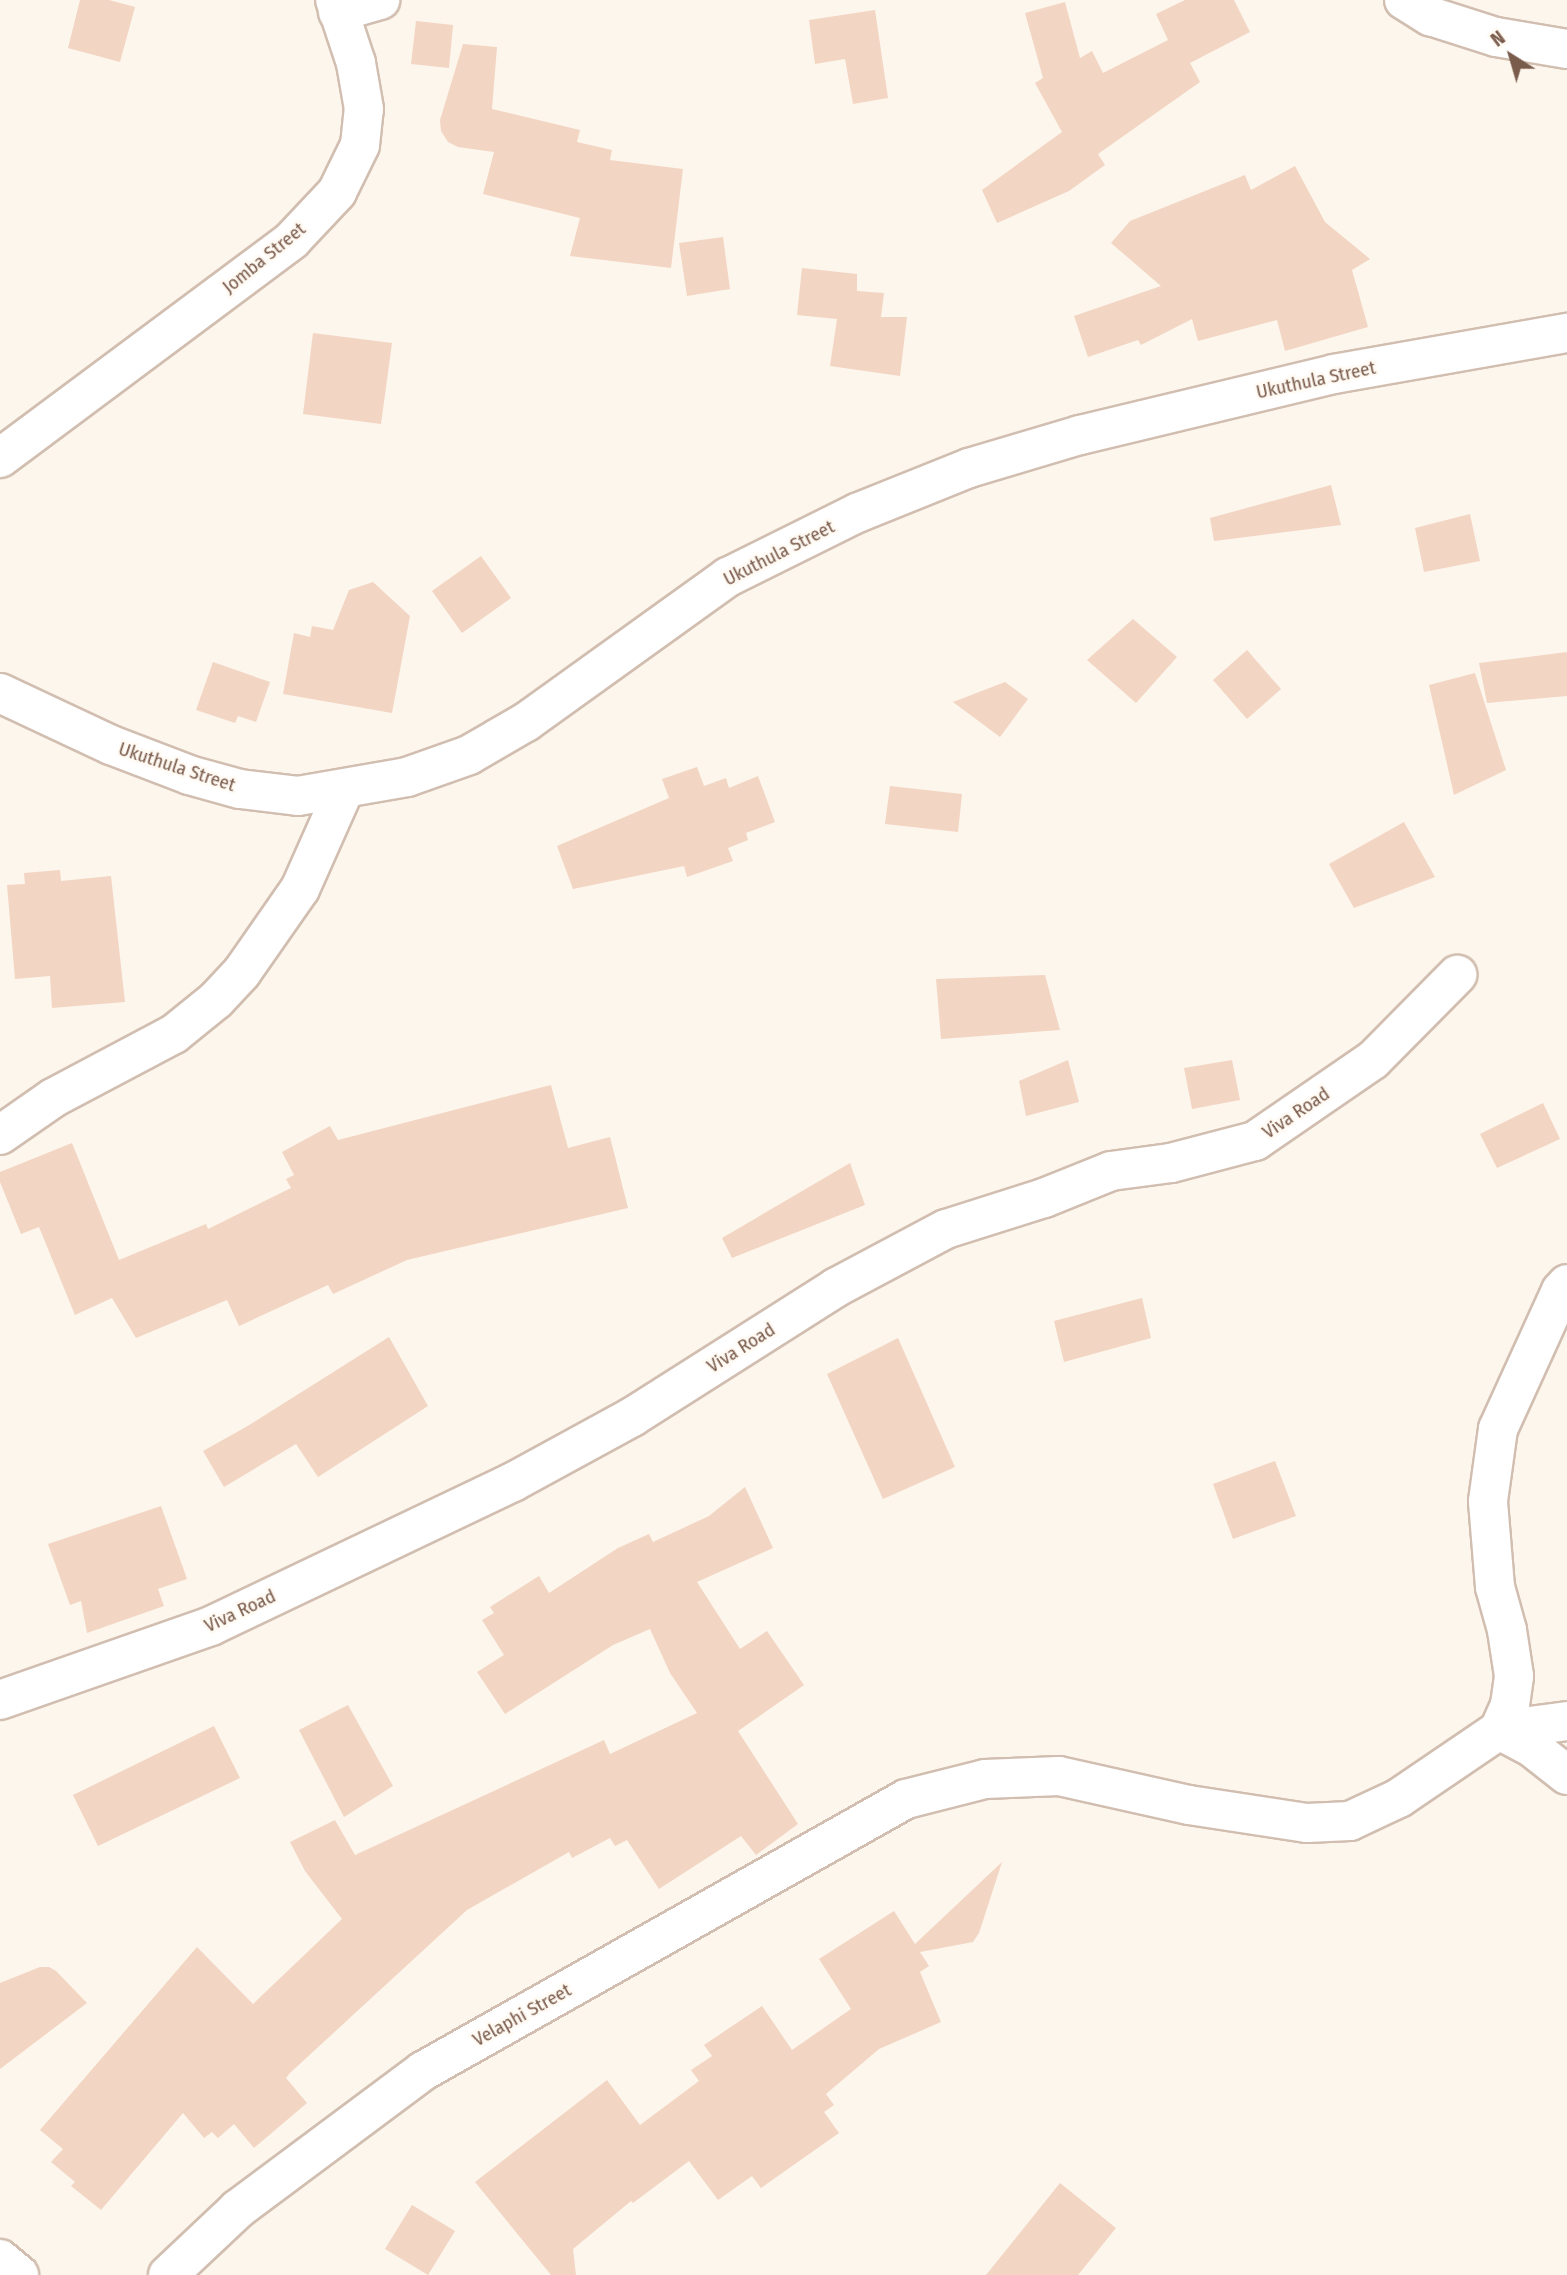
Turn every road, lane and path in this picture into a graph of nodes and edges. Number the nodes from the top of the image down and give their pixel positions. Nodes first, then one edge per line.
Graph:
1 (380, 0) edge
2 (1404, 0) edge
3 (336, 6) edge
4 (1567, 49) edge
5 (1567, 333) edge
6 (0, 458) edge
7 (0, 693) edge
8 (344, 790) junction
9 (1457, 975) dead end
10 (0, 1135) edge
11 (1567, 1284) edge
12 (0, 1700) edge
13 (1567, 1721) edge
14 (1499, 1730) junction
15 (1567, 1775) edge
16 (0, 2259) edge
17 (19, 2275) edge
18 (168, 2275) edge

1 - 3 street, Jomba Street
2 - 4 street
3 - 6 street, Jomba Street
5 - 8 street, Ukuthula Street
7 - 8 street, Ukuthula Street
8 - 10 street
9 - 12 street, Viva Road
11 - 14 street
13 - 14 street
14 - 15 street
14 - 18 street, Velaphi Street
16 - 17 street

